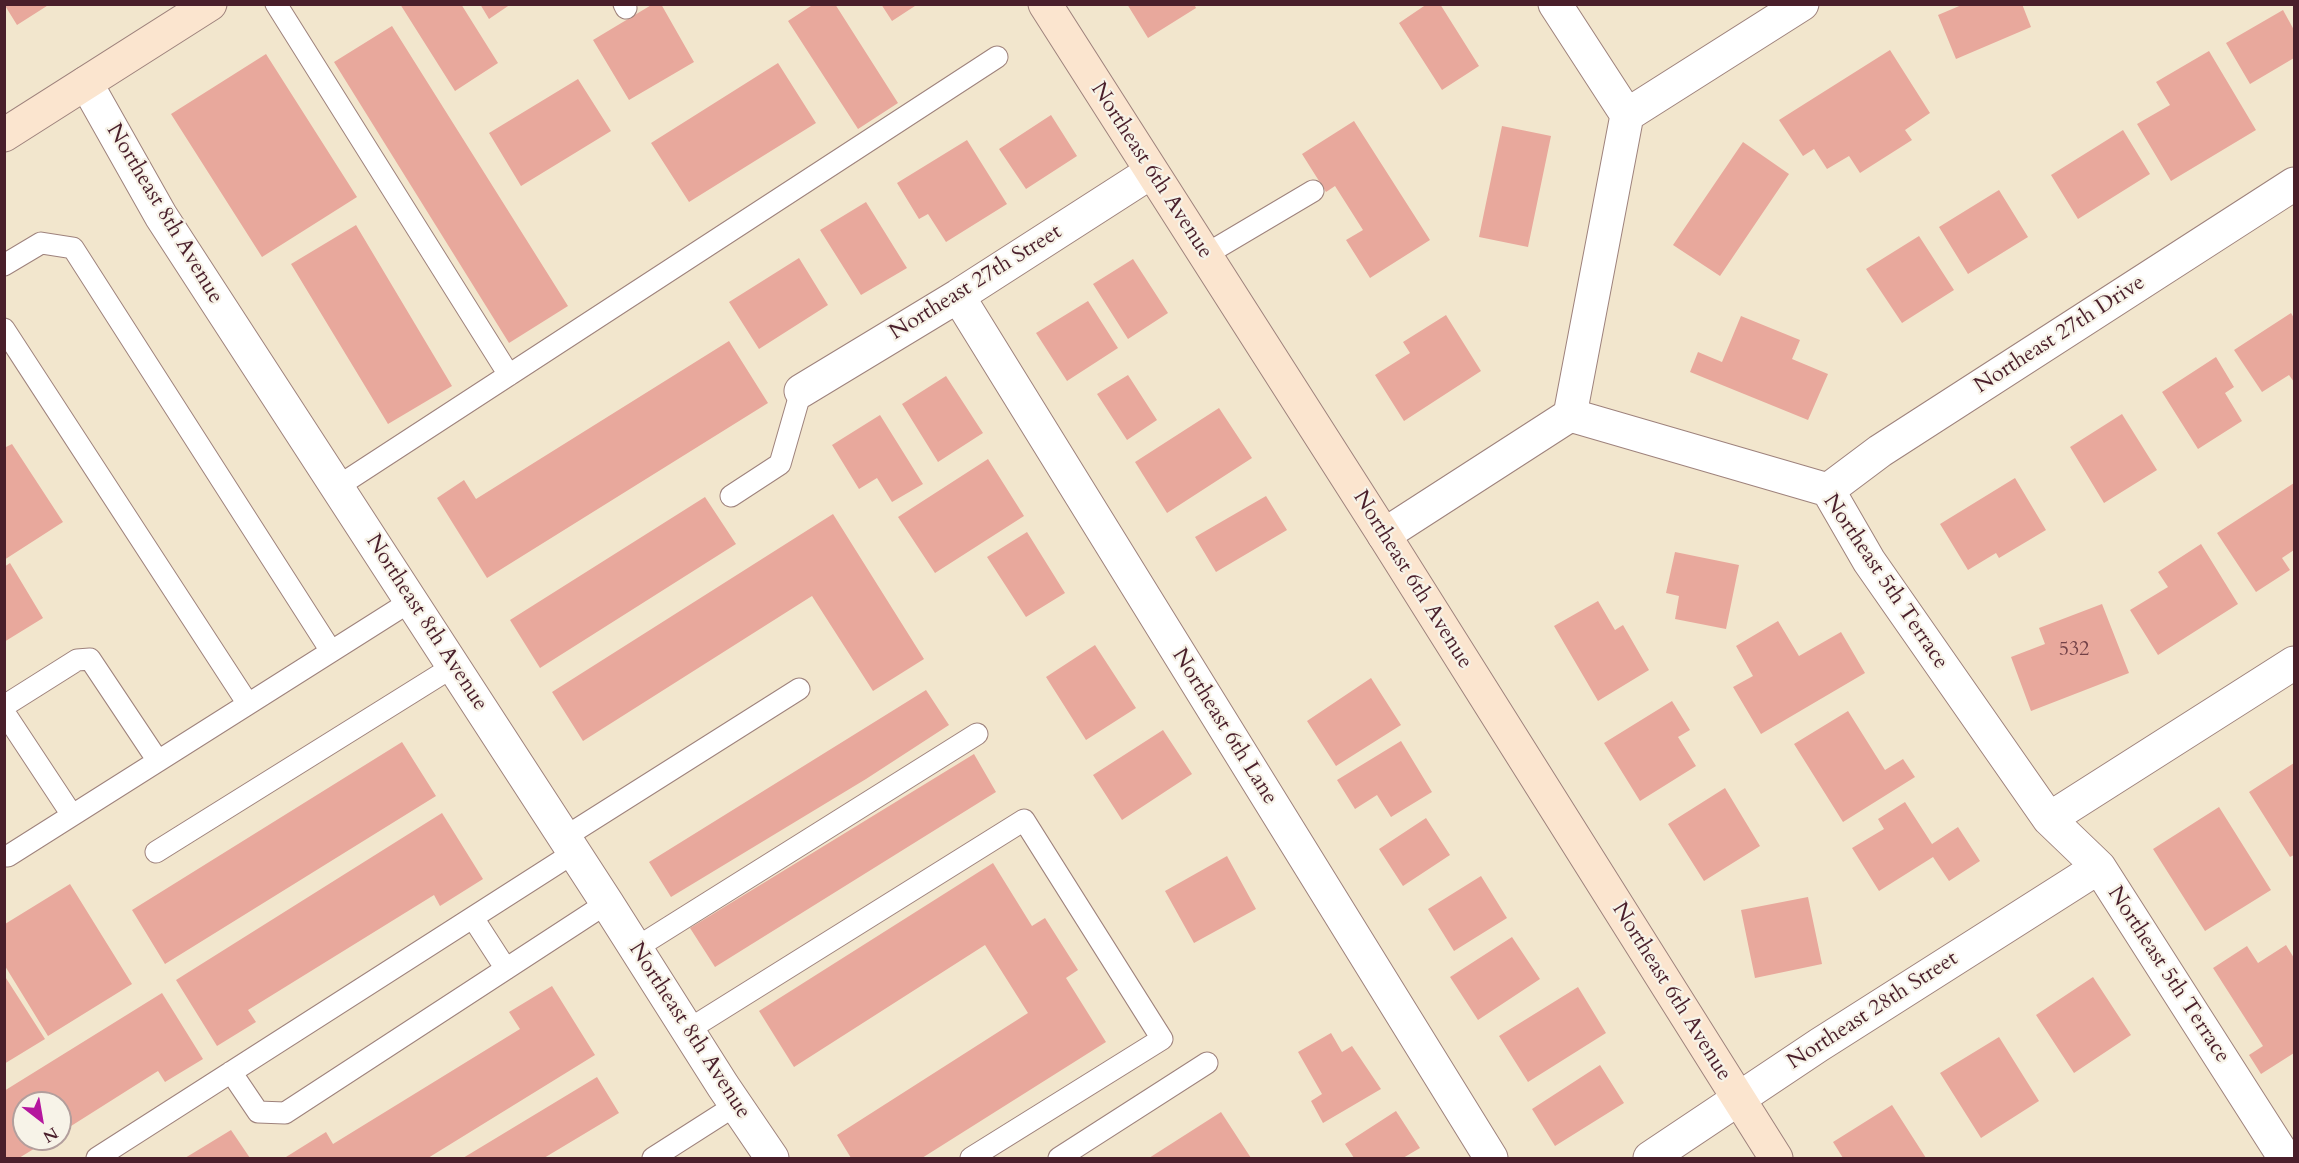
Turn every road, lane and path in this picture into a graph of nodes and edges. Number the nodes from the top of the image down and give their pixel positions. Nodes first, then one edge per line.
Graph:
1 (210, 4) edge
2 (276, 4) edge
3 (1045, 4) edge
4 (1555, 4) edge
5 (1802, 4) edge
6 (997, 57) dead end
7 (86, 83) junction
8 (1627, 115) junction
9 (4, 135) edge
10 (1151, 172) junction
11 (2295, 184) edge
12 (1313, 191) dead end
13 (1204, 255) junction
14 (4, 265) edge
15 (958, 296) junction
16 (4, 329) edge
17 (509, 375) junction
18 (801, 392) joint
19 (1570, 416) junction
20 (337, 487) junction
21 (1828, 490) junction
22 (731, 496) dead end
23 (1384, 535) junction
24 (411, 601) junction
25 (331, 651) junction
26 (2295, 663) edge
27 (454, 666) junction
28 (799, 689) dead end
29 (248, 704) junction
30 (4, 706) edge
31 (4, 712) edge
32 (977, 734) dead end
33 (158, 761) junction
34 (72, 815) junction
35 (2049, 819) junction
36 (570, 845) junction
37 (156, 852) dead end
38 (4, 856) edge
39 (2099, 867) junction
40 (608, 903) junction
41 (473, 918) junction
42 (636, 948) junction
43 (506, 969) junction
44 (688, 1030) junction
45 (1207, 1063) dead end
46 (231, 1072) junction
47 (1738, 1100) junction
48 (736, 1105) junction
49 (2285, 1154) edge
50 (97, 1158) edge
51 (653, 1158) edge
52 (772, 1158) edge
53 (971, 1158) edge
54 (1059, 1158) edge
55 (1491, 1158) edge
56 (1650, 1158) edge
57 (1776, 1158) edge

1 - 7 street
2 - 17 lane
3 - 10 street, Northeast 6th Avenue
4 - 8 street
5 - 8 street
6 - 17 lane
7 - 9 street
7 - 20 street, Northeast 8th Avenue
8 - 19 street
10 - 13 street, Northeast 6th Avenue
10 - 15 street, Northeast 27th Street
11 - 21 street, Northeast 27th Drive
12 - 13 lane
13 - 23 street, Northeast 6th Avenue
14 - 25 lane
15 - 18 street, Northeast 27th Street
15 - 55 street, Northeast 6th Lane
16 - 29 lane
17 - 20 lane
18 - 22 lane
19 - 21 street, Northeast 5th Terrace
19 - 23 street
20 - 24 street, Northeast 8th Avenue
21 - 35 street, Northeast 5th Terrace
23 - 47 street, Northeast 6th Avenue
24 - 25 lane
24 - 27 street, Northeast 8th Avenue
25 - 29 lane
26 - 35 street
27 - 36 street, Northeast 8th Avenue
27 - 37 lane
28 - 36 lane
29 - 33 lane
30 - 33 lane
31 - 34 lane
32 - 42 lane
33 - 34 lane
34 - 38 lane
35 - 39 street, Northeast 5th Terrace
36 - 40 street, Northeast 8th Avenue
36 - 41 lane
39 - 47 street, Northeast 28th Street
39 - 49 street, Northeast 5th Terrace
40 - 42 street, Northeast 8th Avenue
40 - 43 lane
41 - 43 lane
41 - 46 lane
42 - 44 street, Northeast 8th Avenue
43 - 46 lane
44 - 48 street, Northeast 8th Avenue
44 - 53 lane
45 - 54 lane
46 - 50 lane
47 - 56 street, Northeast 28th Street
47 - 57 street, Northeast 6th Avenue
48 - 51 lane
48 - 52 street, Northeast 8th Avenue

